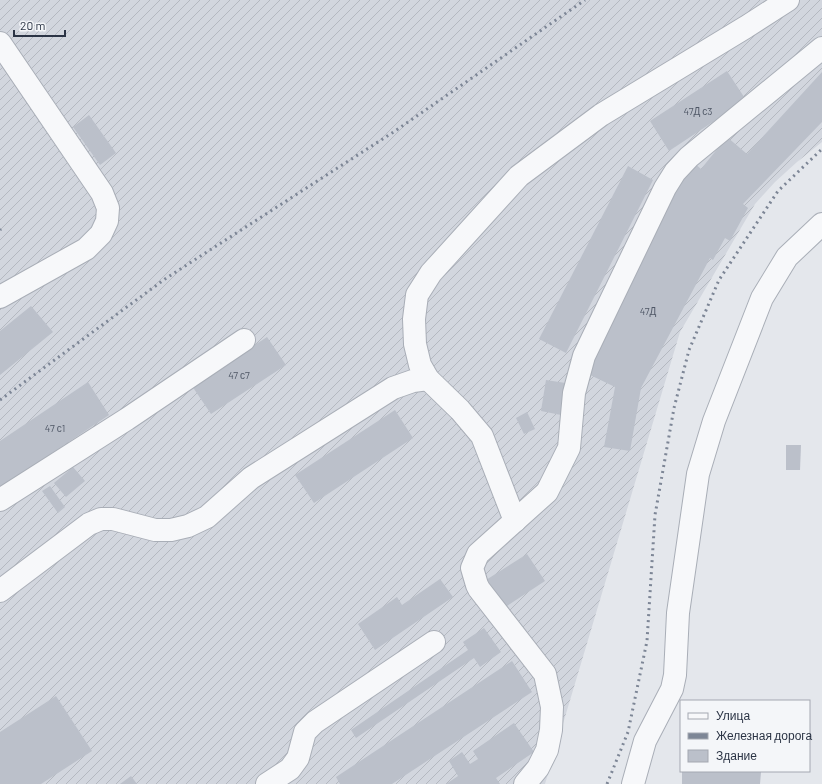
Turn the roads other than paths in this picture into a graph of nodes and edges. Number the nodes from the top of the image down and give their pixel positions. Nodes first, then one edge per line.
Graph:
1 (788, 0) edge
2 (0, 43) edge
3 (822, 48) edge
4 (822, 224) edge
5 (0, 297) edge
6 (244, 340) dead end
7 (428, 379) junction
8 (0, 500) edge
9 (515, 520) junction
10 (0, 591) edge
11 (434, 642) dead end
12 (268, 784) edge
13 (525, 784) edge
14 (633, 784) edge

1 - 7 street
2 - 5 street
3 - 9 street
4 - 14 street
6 - 8 street
7 - 9 street
7 - 10 street
9 - 13 street
11 - 12 street

